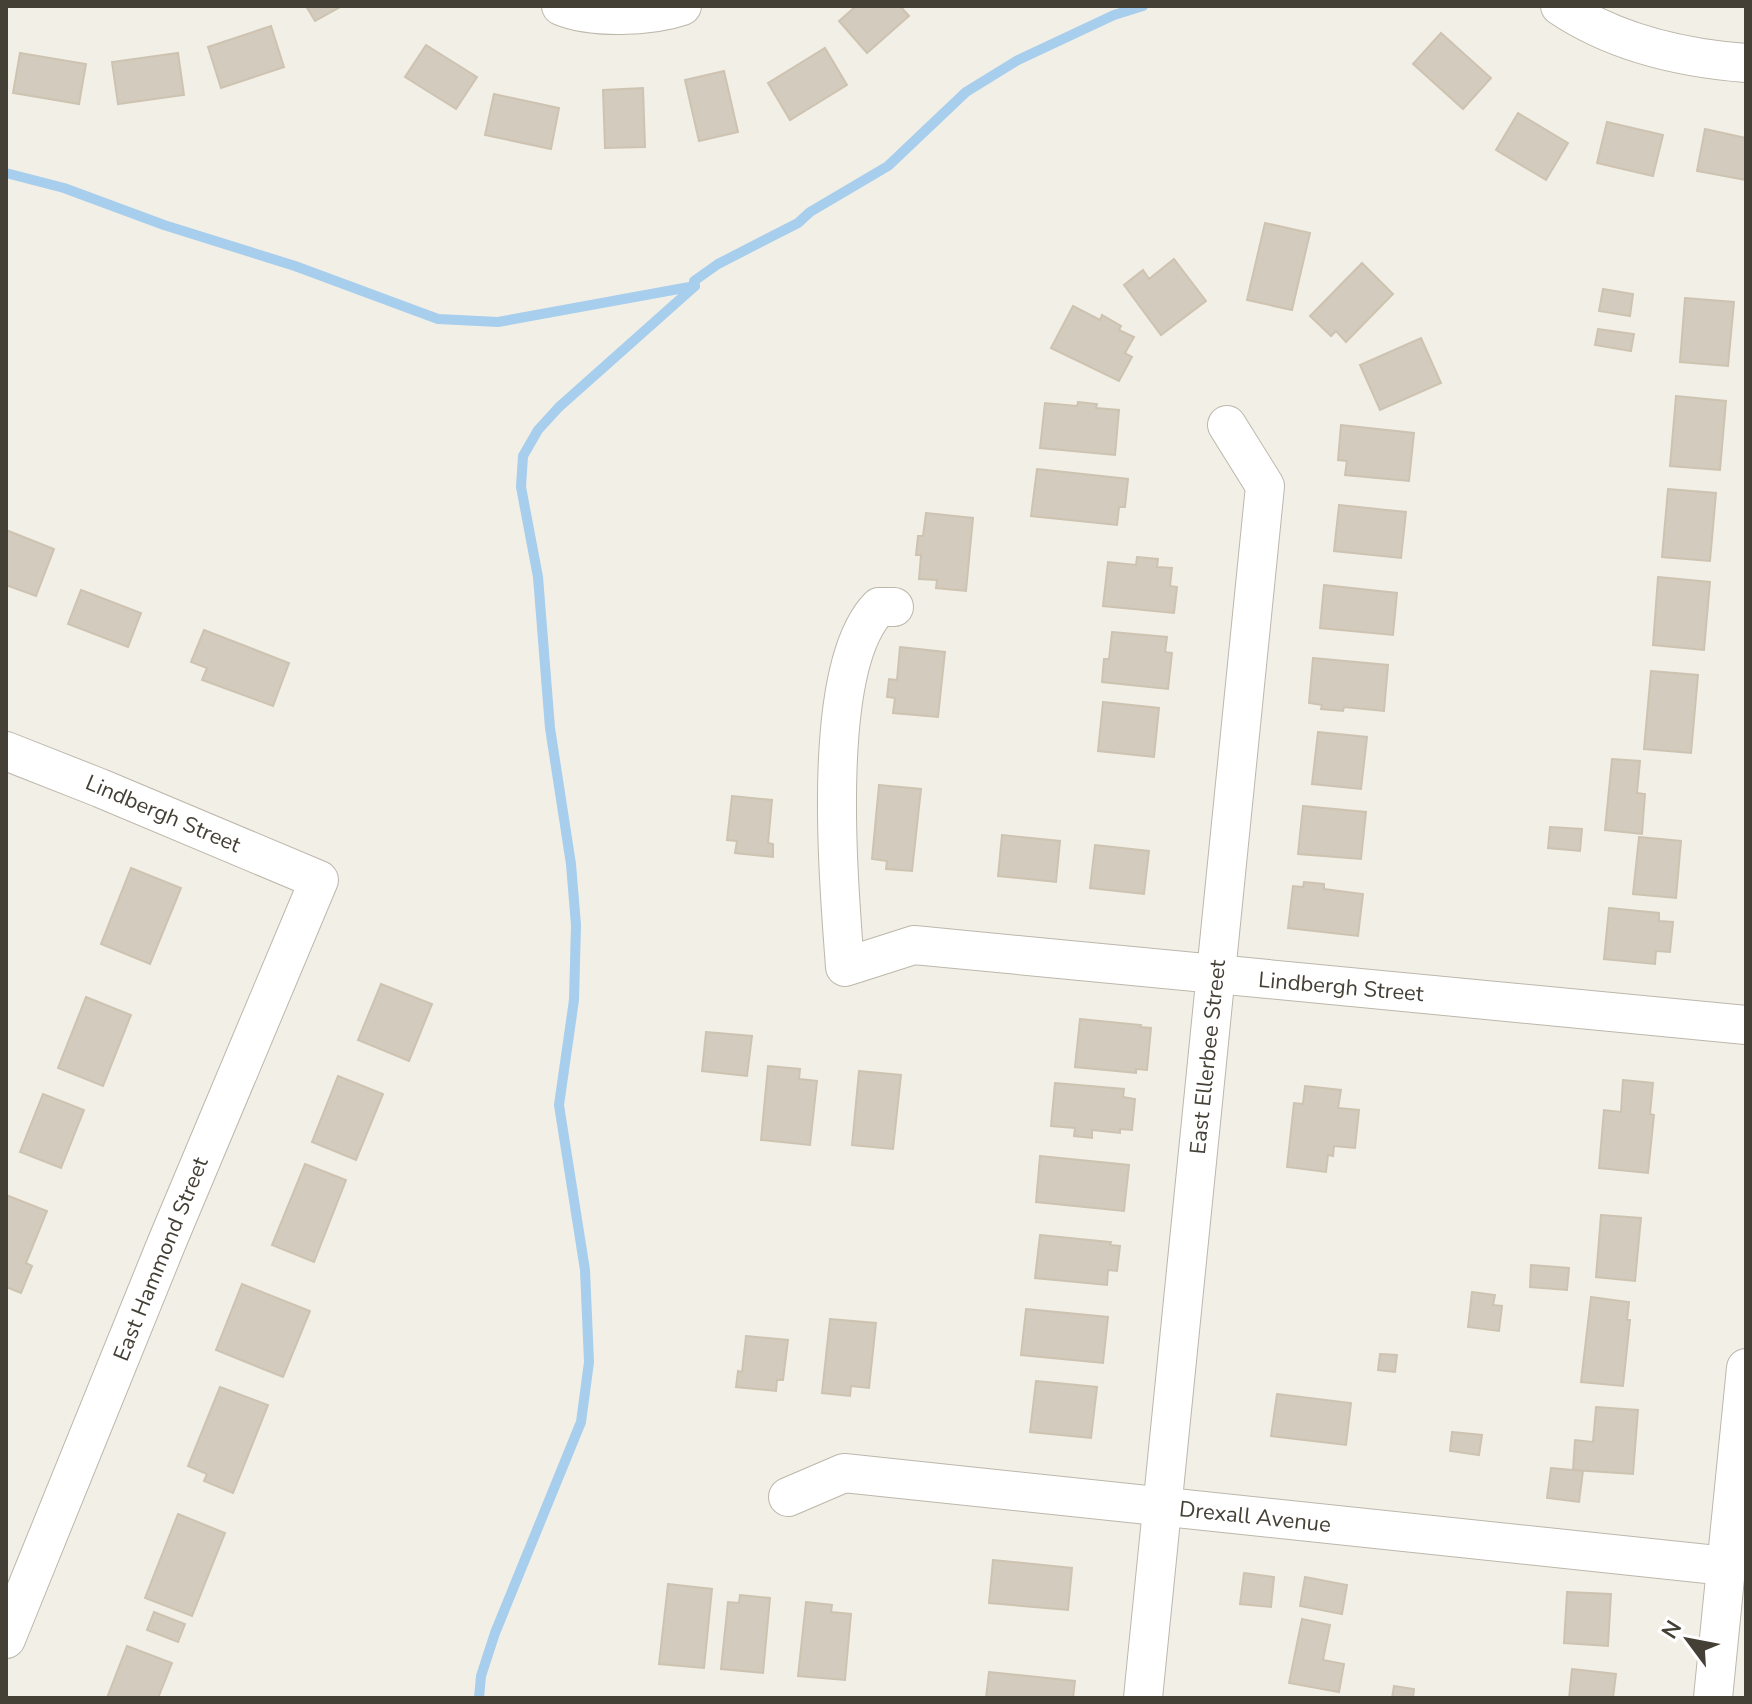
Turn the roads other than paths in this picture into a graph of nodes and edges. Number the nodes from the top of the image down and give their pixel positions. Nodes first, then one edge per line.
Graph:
1 (561, 6) edge
2 (682, 6) edge
3 (1560, 6) edge
4 (1746, 63) edge
5 (1227, 425) dead end
6 (894, 607) dead end
7 (6, 751) edge
8 (319, 880) joint
9 (1216, 975) junction
10 (1746, 1025) edge
11 (1746, 1368) edge
12 (788, 1497) dead end
13 (1162, 1508) junction
14 (1726, 1566) junction
15 (6, 1639) edge
16 (1143, 1698) edge
17 (1713, 1698) edge

1 - 2 street
3 - 4 street
5 - 9 street, East Ellerbee Street
6 - 9 street, Lindbergh Street
7 - 8 street, Lindbergh Street
8 - 15 street, East Hammond Street
9 - 10 street, Lindbergh Street
9 - 13 street, East Ellerbee Street
11 - 14 street
12 - 13 street, Drexall Avenue
13 - 14 street, Drexall Avenue
13 - 16 street, East Ellerbee Street
14 - 17 street

